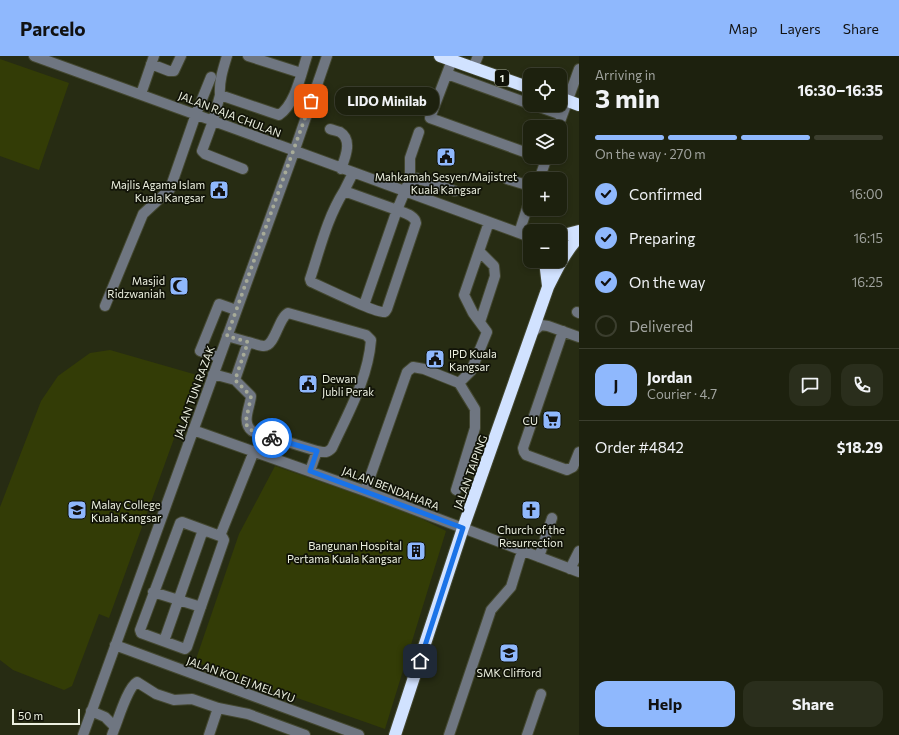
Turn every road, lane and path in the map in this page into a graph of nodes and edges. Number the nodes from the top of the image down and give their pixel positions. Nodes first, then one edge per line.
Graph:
1 (34, 56) edge
2 (181, 56) edge
3 (227, 56) edge
4 (248, 56) edge
5 (307, 56) edge
6 (327, 56) edge
7 (440, 56) edge
8 (478, 56) edge
9 (153, 60) edge
10 (452, 60) junction
11 (473, 68) junction
12 (579, 69) edge
13 (301, 73) junction
14 (447, 74) junction
15 (211, 77) dead end
16 (523, 86) edge
17 (140, 94) junction
18 (567, 94) edge
19 (220, 95) junction
20 (523, 101) edge
21 (567, 101) edge
22 (579, 105) edge
23 (554, 112) edge
24 (562, 112) edge
25 (196, 114) junction
26 (562, 115) junction
27 (560, 120) edge
28 (214, 121) junction
29 (330, 129) dead end
30 (419, 132) dead end
31 (523, 151) edge
32 (294, 152) junction
33 (243, 169) dead end
34 (341, 169) junction
35 (354, 173) junction
36 (507, 178) dead end
37 (523, 184) edge
38 (344, 191) junction
39 (455, 191) dead end
40 (407, 192) junction
41 (397, 210) junction
42 (489, 222) junction
43 (579, 232) edge
44 (523, 234) edge
45 (567, 235) edge
46 (579, 237) edge
47 (567, 247) edge
48 (479, 251) junction
49 (546, 268) edge
50 (558, 268) edge
51 (548, 287) junction
52 (364, 305) junction
53 (105, 306) dead end
54 (236, 310) junction
55 (541, 310) junction
56 (480, 322) junction
57 (548, 326) junction
58 (563, 331) junction
59 (534, 332) junction
60 (227, 336) junction
61 (579, 337) edge
62 (248, 342) junction
63 (219, 357) junction
64 (213, 374) junction
65 (235, 380) junction
66 (459, 383) junction
67 (193, 430) junction
68 (254, 451) junction
69 (317, 451) junction
70 (579, 452) edge
71 (310, 471) junction
72 (456, 490) dead end
73 (365, 491) junction
74 (552, 518) dead end
75 (463, 528) junction
76 (203, 530) junction
77 (220, 536) junction
78 (579, 550) edge
79 (522, 551) junction
80 (539, 557) junction
81 (575, 571) edge
82 (153, 592) junction
83 (178, 600) junction
84 (201, 607) junction
85 (164, 641) junction
86 (115, 645) junction
87 (541, 694) dead end
88 (218, 708) junction
89 (91, 711) junction
90 (114, 731) edge
91 (83, 735) edge
92 (209, 735) edge
93 (305, 735) edge
94 (359, 735) edge
95 (395, 735) edge
96 (449, 735) edge
97 (527, 735) edge

1 - 17 street, JALAN RAJA CHULAN
2 - 9 street
3 - 19 street
4 - 13 street
5 - 13 street
6 - 32 street, JALAN TUN RAZAK
7 - 10 highway, 1
8 - 11 street
9 - 17 street
10 - 11 highway, 1
10 - 14 street
11 - 16 highway, 1
12 - 18 street
13 - 19 street
14 - 20 street
14 - 31 street
15 - 25 street
17 - 25 street, JALAN RAJA CHULAN
19 - 28 street
21 - 22 highway
23 - 26 street
24 - 26 street
25 - 28 street, JALAN RAJA CHULAN
25 - 53 street
26 - 27 street
28 - 32 street, JALAN RAJA CHULAN
28 - 33 street
29 - 34 street
30 - 40 street
32 - 34 street, JALAN RAJA CHULAN
32 - 54 street, JALAN TUN RAZAK
34 - 35 street, JALAN RAJA CHULAN
35 - 38 street
35 - 40 street, JALAN RAJA CHULAN
36 - 37 street
38 - 41 street
38 - 52 street
39 - 40 street
40 - 41 street
40 - 42 street, JALAN RAJA CHULAN
41 - 52 street
41 - 52 street
42 - 44 street, JALAN RAJA CHULAN
42 - 48 street
43 - 45 highway
46 - 47 highway
48 - 56 street
48 - 56 street
49 - 51 highway
50 - 51 highway
51 - 55 highway, JALAN TAIPING
54 - 60 street, JALAN TUN RAZAK
54 - 63 street
55 - 57 street
55 - 59 highway, JALAN TAIPING
56 - 66 street
57 - 58 street
57 - 59 street
58 - 61 street
58 - 70 street
59 - 75 highway, JALAN TAIPING
60 - 62 street
60 - 63 street, JALAN TUN RAZAK
62 - 65 street
62 - 69 street
63 - 64 street, JALAN TUN RAZAK
64 - 65 street
64 - 67 street, JALAN TUN RAZAK
65 - 69 street
66 - 72 street
66 - 73 street
67 - 68 street, JALAN BENDAHARA
67 - 86 street, JALAN TUN RAZAK
68 - 71 street, JALAN BENDAHARA
68 - 77 street
69 - 71 street
71 - 73 street, JALAN BENDAHARA
73 - 75 street, JALAN BENDAHARA
74 - 80 street
75 - 79 street, JALAN BENDAHARA
75 - 95 highway, JALAN TAIPING
76 - 77 street
76 - 82 street
76 - 83 street
77 - 84 street
78 - 81 street
79 - 80 street, JALAN BENDAHARA
79 - 96 street
80 - 81 street, JALAN BENDAHARA
82 - 83 street
82 - 85 street
83 - 84 street
83 - 85 street
84 - 85 street
86 - 89 street, JALAN TUN RAZAK
86 - 94 street, JALAN KOLEJ MELAYU
87 - 97 street
88 - 90 street
88 - 92 street
88 - 93 street
89 - 90 street
89 - 91 street, JALAN TUN RAZAK

